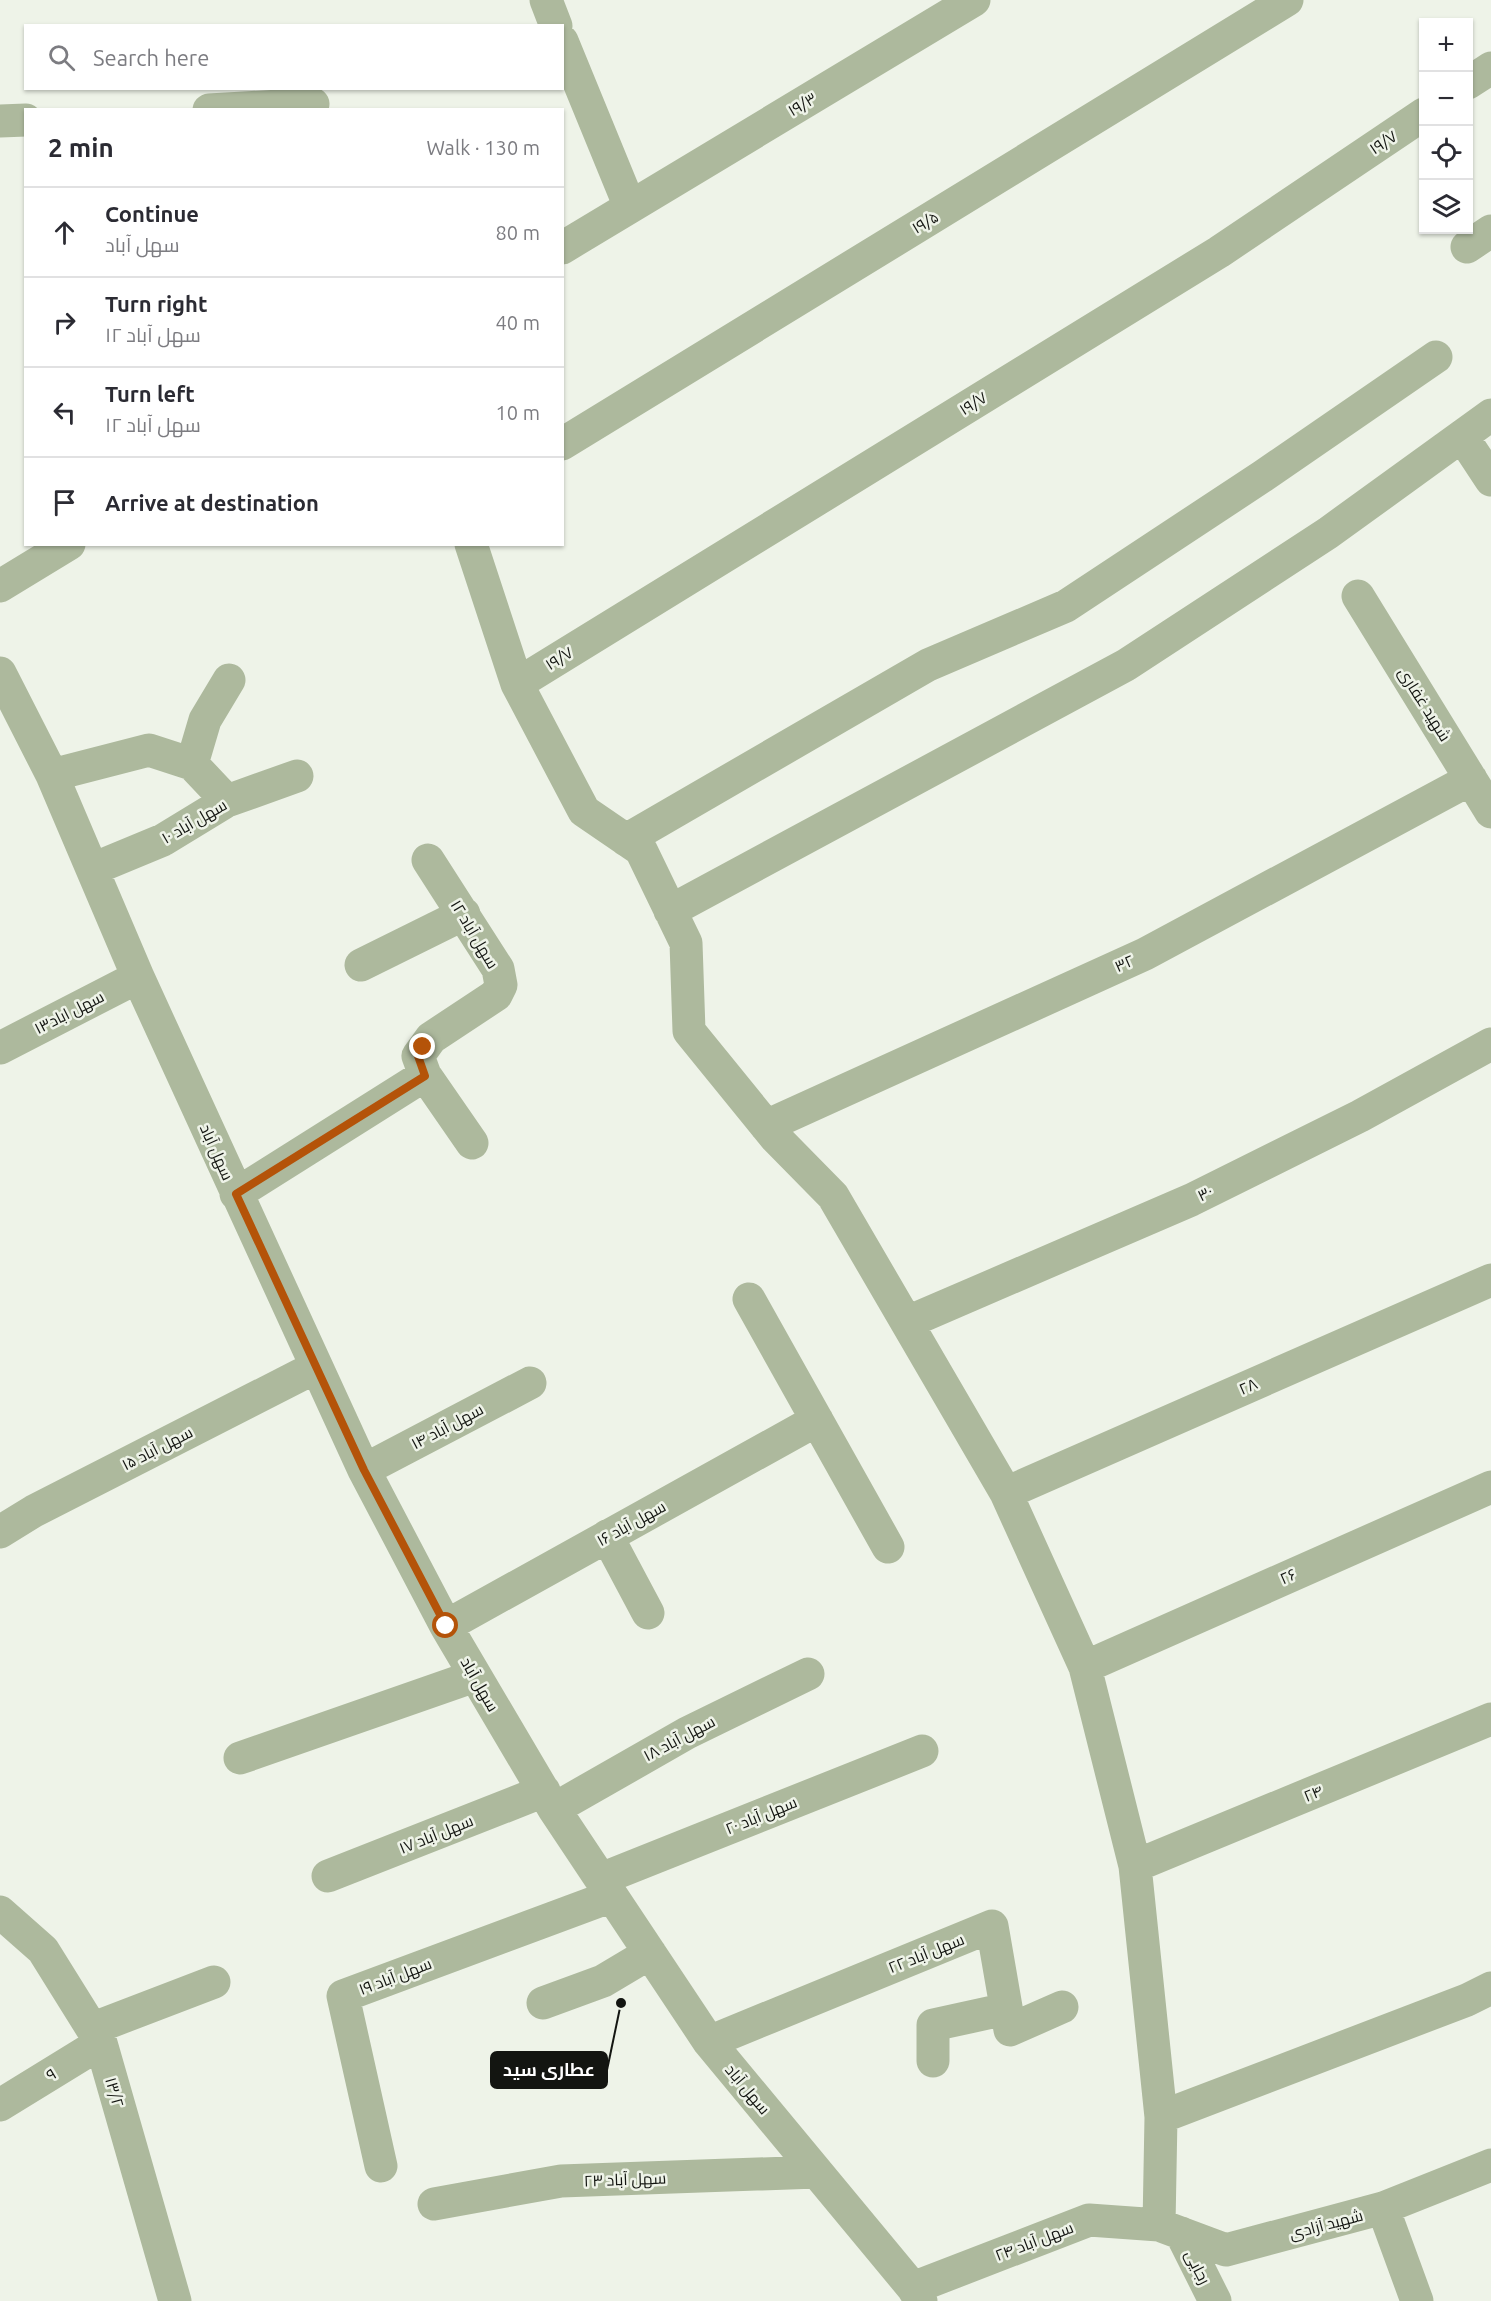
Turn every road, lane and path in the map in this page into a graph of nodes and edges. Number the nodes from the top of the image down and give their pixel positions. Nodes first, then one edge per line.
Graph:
1 (546, 0) edge
2 (975, 0) edge
3 (1287, 0) edge
4 (555, 24) edge
5 (564, 46) edge
6 (1491, 68) edge
7 (1473, 80) edge
8 (313, 104) dead end
9 (244, 108) edge
10 (1419, 117) edge
11 (24, 120) edge
12 (0, 121) edge
13 (630, 207) junction
14 (564, 247) edge
15 (1436, 357) dead end
16 (1491, 415) edge
17 (1462, 436) junction
18 (564, 443) edge
19 (1491, 480) edge
20 (66, 546) edge
21 (472, 546) edge
22 (0, 586) edge
23 (1358, 596) dead end
24 (0, 673) edge
25 (230, 680) dead end
26 (517, 684) junction
27 (192, 764) junction
28 (52, 775) junction
29 (297, 776) dead end
30 (1471, 779) junction
31 (227, 801) junction
32 (1491, 812) edge
33 (626, 840) junction
34 (428, 860) dead end
35 (93, 869) junction
36 (670, 911) junction
37 (464, 914) junction
38 (361, 965) dead end
39 (138, 977) junction
40 (1491, 1044) edge
41 (0, 1048) edge
42 (425, 1076) junction
43 (766, 1126) junction
44 (472, 1143) dead end
45 (236, 1194) junction
46 (1491, 1280) edge
47 (749, 1299) dead end
48 (908, 1322) junction
49 (316, 1367) junction
50 (530, 1383) dead end
51 (817, 1420) junction
52 (364, 1470) junction
53 (1491, 1487) edge
54 (1006, 1493) junction
55 (0, 1532) edge
56 (607, 1536) junction
57 (888, 1547) dead end
58 (648, 1613) dead end
59 (446, 1626) junction
60 (1085, 1667) junction
61 (808, 1674) dead end
62 (476, 1676) junction
63 (1491, 1719) edge
64 (922, 1751) dead end
65 (240, 1758) dead end
66 (549, 1800) junction
67 (1134, 1866) junction
68 (328, 1876) dead end
69 (606, 1888) junction
70 (0, 1912) edge
71 (650, 1953) junction
72 (214, 1982) dead end
73 (1491, 1988) edge
74 (543, 2003) dead end
75 (1062, 2007) dead end
76 (1006, 2009) junction
77 (98, 2036) junction
78 (709, 2042) junction
79 (933, 2061) dead end
80 (0, 2105) edge
81 (1161, 2118) junction
82 (1491, 2164) edge
83 (381, 2166) dead end
84 (817, 2172) junction
85 (434, 2204) dead end
86 (1383, 2208) junction
87 (1170, 2229) junction
88 (917, 2295) edge
89 (171, 2300) edge
90 (1215, 2301) edge
91 (1418, 2301) edge

1 - 4 street
2 - 13 street, ۱۹/۳
3 - 18 street, ۱۹/۵
5 - 13 street
6 - 7 street
8 - 9 street
10 - 26 street, ۱۹/۷
11 - 12 street
13 - 14 street, ۱۹/۳
15 - 33 street
16 - 17 street
17 - 19 street
17 - 36 street
20 - 22 street
21 - 26 street
23 - 30 street, شهید غفاری
24 - 28 street, سهل آباد
25 - 27 street
26 - 33 street
27 - 28 street
27 - 31 street
28 - 35 street, سهل آباد
29 - 31 street, سهل آباد ۱۰
30 - 32 street, شهید غفاری
30 - 43 street, ۳۲
31 - 35 street, سهل آباد ۱۰
33 - 36 street
34 - 37 street, سهل آباد ۱۲
35 - 39 street, سهل آباد
36 - 43 street
37 - 38 street
37 - 42 street, سهل آباد ۱۲
39 - 41 street, سهل اباد۱۳
39 - 45 street, سهل آباد
40 - 48 street, ۳۰
42 - 44 street
42 - 45 street
43 - 48 street
45 - 49 street, سهل آباد
46 - 54 street, ۲۸
47 - 51 street
48 - 54 street
49 - 52 street, سهل آباد
49 - 55 street, سهل آباد ۱۵
50 - 52 street, سهل آباد ۱۴
51 - 56 street, سهل آباد ۱۶
51 - 57 street
52 - 59 street, سهل آباد
53 - 60 street, ۲۶
54 - 60 street
56 - 58 street
56 - 59 street, سهل آباد ۱۶
59 - 62 street, سهل آباد
60 - 67 street
61 - 66 street, سهل آباد ۱۸
62 - 65 street
62 - 66 street, سهل آباد
63 - 67 street, ۲۴
64 - 69 street, سهل آباد ۲۰
66 - 68 street, سهل آباد ۱۷
66 - 69 street, سهل آباد
67 - 81 street
69 - 71 street, سهل آباد
69 - 83 street, سهل آباد ۱۹
70 - 77 street, ۱۳/۲
71 - 74 street
71 - 78 street, سهل آباد
72 - 77 street, ۹
73 - 81 street
75 - 76 street, سهل آباد ۲۲
76 - 78 street, سهل آباد ۲۲
76 - 79 street
77 - 80 street, ۹
77 - 89 street, ۱۳/۲
78 - 84 street, سهل آباد
81 - 87 street
82 - 86 street, شهید آزادی
84 - 85 street, سهل آباد ۲۳
84 - 88 street, سهل آباد
86 - 87 street, شهید آزادی
86 - 91 street
87 - 88 street, سهل آباد ۲۴
87 - 90 street, رجایی

